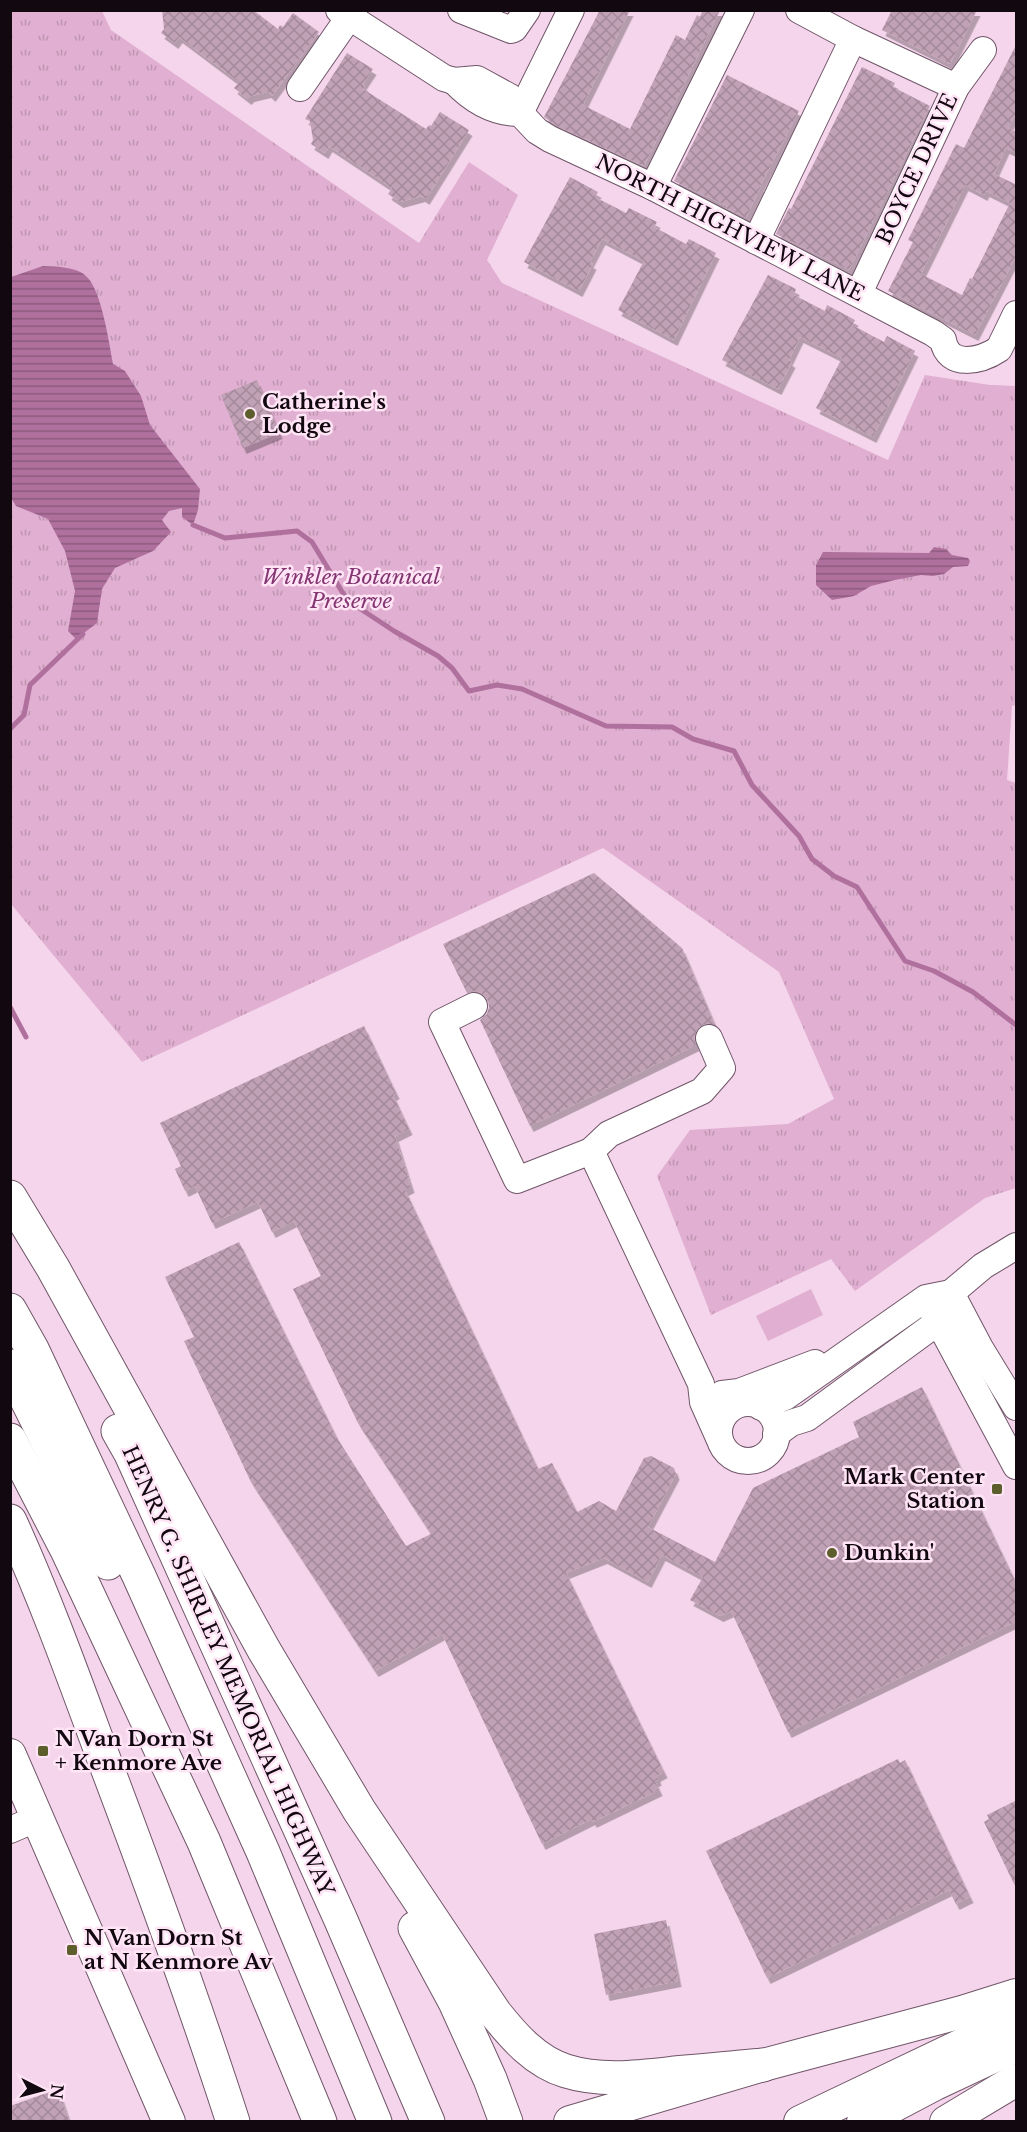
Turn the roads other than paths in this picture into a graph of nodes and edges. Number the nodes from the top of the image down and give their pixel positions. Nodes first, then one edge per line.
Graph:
1 (461, 10) edge
2 (527, 10) edge
3 (571, 10) edge
4 (741, 10) edge
5 (799, 10) edge
6 (347, 13) edge
7 (853, 39) junction
8 (983, 50) dead end
9 (956, 87) junction
10 (300, 88) dead end
11 (520, 113) junction
12 (653, 188) junction
13 (756, 242) junction
14 (859, 293) junction
15 (1013, 330) edge
16 (474, 1006) dead end
17 (709, 1038) dead end
18 (591, 1151) junction
19 (10, 1197) edge
20 (10, 1228) edge
21 (1017, 1246) edge
22 (951, 1293) junction
23 (926, 1298) junction
24 (10, 1310) edge
25 (938, 1322) junction
26 (844, 1355) junction
27 (10, 1366) edge
28 (701, 1384) junction
29 (761, 1407) junction
30 (1017, 1407) edge
31 (776, 1434) junction
32 (720, 1438) junction
33 (10, 1440) edge
34 (1017, 1466) edge
35 (10, 1521) edge
36 (10, 1755) edge
37 (359, 1810) junction
38 (24, 1824) edge
39 (1017, 1995) edge
40 (1017, 2019) edge
41 (1017, 2046) edge
42 (1017, 2057) edge
43 (763, 2065) junction
44 (1017, 2080) edge
45 (169, 2121) edge
46 (233, 2121) edge
47 (320, 2121) edge
48 (355, 2121) edge
49 (375, 2121) edge
50 (428, 2121) edge
51 (506, 2121) edge
52 (570, 2121) edge
53 (801, 2121) edge
54 (864, 2121) edge
55 (946, 2121) edge

1 - 2 street
3 - 11 street
4 - 12 street
5 - 7 street
6 - 10 street
6 - 11 street
7 - 9 street
7 - 13 street
8 - 9 street, BOYCE DRIVE
9 - 14 street, BOYCE DRIVE
11 - 12 street, NORTH HIGHVIEW LANE
12 - 13 street, NORTH HIGHVIEW LANE
13 - 14 street, NORTH HIGHVIEW LANE
14 - 15 street, NORTH HIGHVIEW LANE
16 - 18 street
17 - 18 street
18 - 28 street
19 - 37 highway
20 - 50 highway, HENRY G. SHIRLEY MEMORIAL HIGHWAY
21 - 22 street
22 - 23 street
22 - 25 street
22 - 30 street
23 - 25 street
23 - 26 street
24 - 49 highway
25 - 31 street
25 - 34 street
26 - 28 street
26 - 29 street
27 - 48 highway
28 - 32 street
29 - 31 street
29 - 32 street
31 - 32 street
33 - 47 highway
35 - 46 highway
36 - 38 main road
37 - 43 highway
37 - 51 highway
38 - 45 main road
39 - 43 main road
40 - 53 main road
41 - 54 main road
42 - 54 main road
43 - 52 main road
44 - 55 main road

